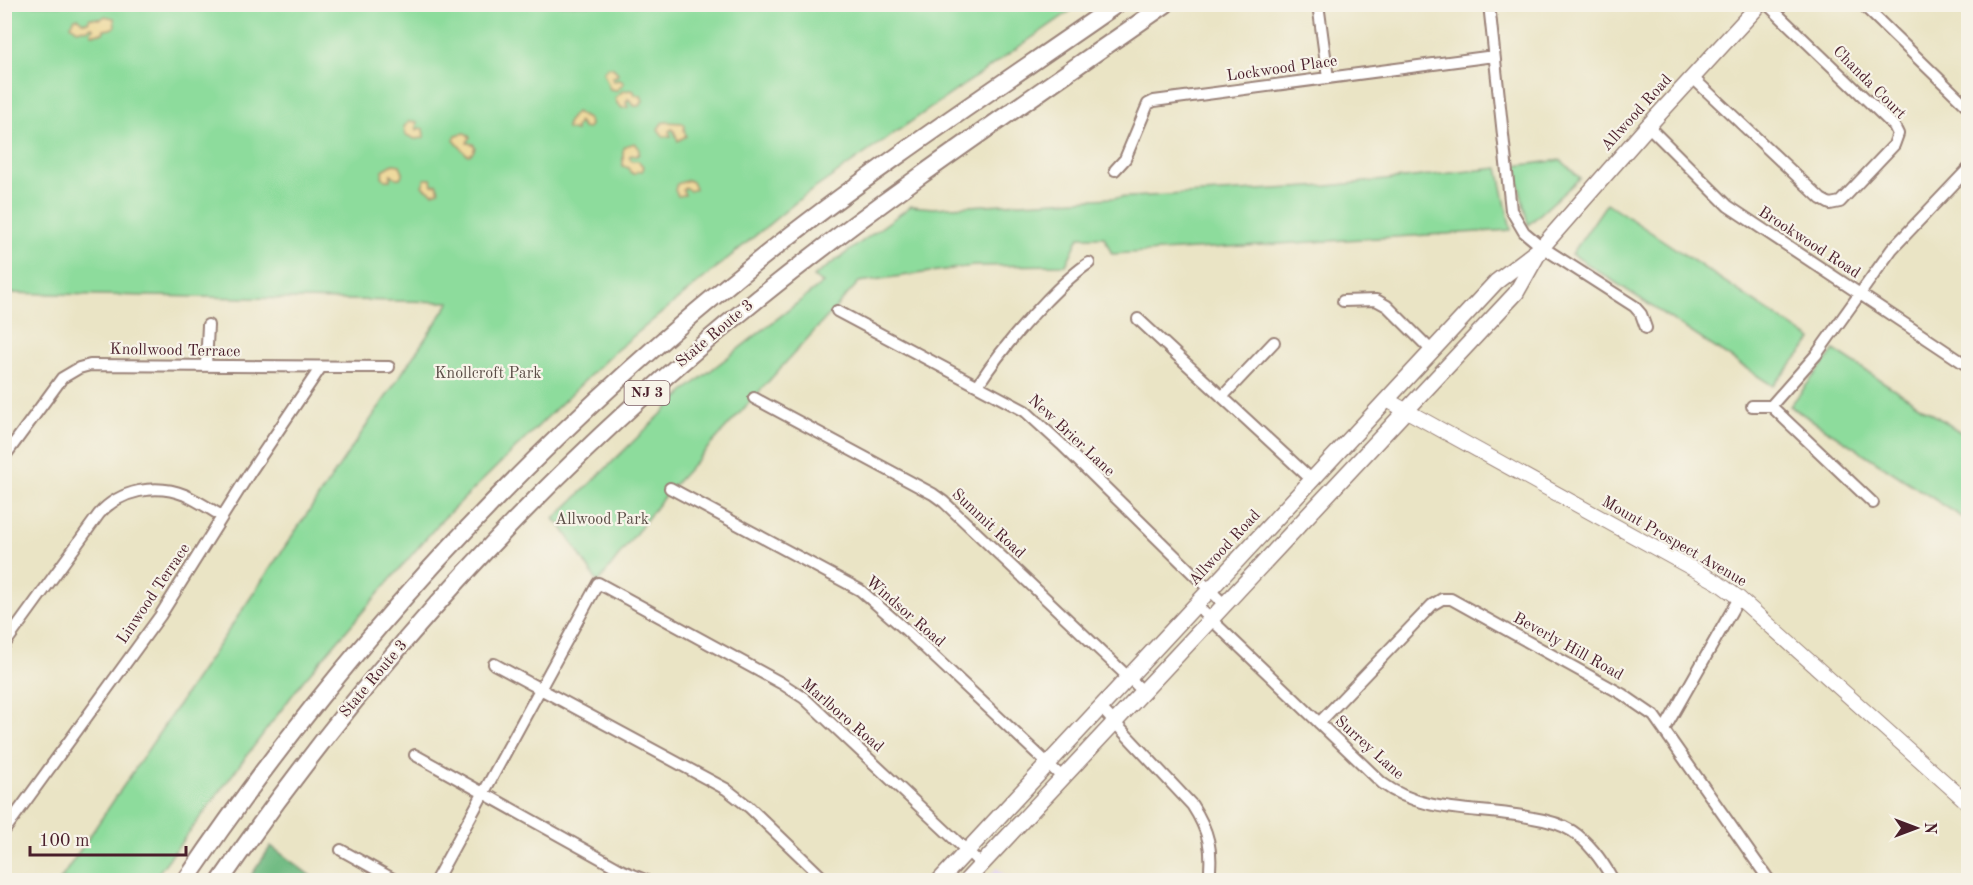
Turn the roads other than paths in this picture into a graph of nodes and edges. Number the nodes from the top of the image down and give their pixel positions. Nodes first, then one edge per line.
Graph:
1 (1117, 4) edge
2 (1166, 4) edge
3 (1318, 4) edge
4 (1489, 4) edge
5 (1760, 4) edge
6 (1767, 4) edge
7 (1862, 4) edge
8 (1494, 56) junction
9 (1328, 78) junction
10 (1693, 78) junction
11 (1968, 107) edge
12 (1648, 126) junction
13 (1968, 169) edge
14 (1115, 170) dead end
15 (1542, 247) junction
16 (1089, 263) dead end
17 (1860, 294) junction
18 (1343, 301) dead end
19 (837, 311) dead end
20 (1138, 319) dead end
21 (207, 325) dead end
22 (1646, 328) dead end
23 (1274, 342) dead end
24 (1432, 351) junction
25 (206, 366) junction
26 (1968, 366) edge
27 (321, 367) junction
28 (388, 367) dead end
29 (978, 385) junction
30 (754, 398) dead end
31 (1222, 398) junction
32 (1387, 400) junction
33 (1752, 406) dead end
34 (1771, 406) junction
35 (1407, 410) junction
36 (4, 457) edge
37 (1312, 480) junction
38 (670, 488) dead end
39 (1873, 503) dead end
40 (222, 516) junction
41 (1209, 591) junction
42 (1739, 598) junction
43 (1196, 605) junction
44 (1225, 605) junction
45 (1211, 620) junction
46 (4, 645) edge
47 (494, 664) dead end
48 (1129, 678) junction
49 (540, 689) junction
50 (1144, 692) junction
51 (1101, 708) junction
52 (1115, 723) junction
53 (1319, 723) junction
54 (1664, 730) junction
55 (415, 755) dead end
56 (1049, 764) junction
57 (1063, 778) junction
58 (484, 793) junction
59 (1968, 802) edge
60 (4, 831) edge
61 (341, 850) dead end
62 (967, 851) junction
63 (982, 865) junction
64 (186, 880) edge
65 (221, 880) edge
66 (395, 880) edge
67 (436, 880) edge
68 (645, 880) edge
69 (825, 880) edge
70 (940, 880) edge
71 (967, 880) edge
72 (1209, 880) edge
73 (1612, 880) edge
74 (1769, 880) edge

1 - 64 highway, State Route 3 / NJ 3
2 - 65 highway, State Route 3 / NJ 3
3 - 9 street
4 - 8 street
5 - 10 main road, Allwood Road
6 - 10 street, Chanda Court
7 - 11 street
8 - 9 street, Lockwood Place
8 - 15 street
9 - 14 street, Lockwood Place
10 - 12 main road, Allwood Road
12 - 15 main road, Allwood Road
12 - 17 street, Brookwood Road
13 - 17 street
15 - 22 street
15 - 24 main road, Allwood Road
15 - 35 main road, Allwood Road
16 - 29 street
17 - 26 street, Brookwood Road
17 - 34 street
18 - 24 street
19 - 29 street, New Brier Lane
20 - 31 street
21 - 25 street
23 - 31 street
24 - 32 main road, Allwood Road
25 - 27 street, Knollwood Terrace
25 - 36 street, Knollwood Terrace
27 - 28 street, Knollwood Terrace
27 - 40 street, Linwood Terrace
29 - 41 street, New Brier Lane
30 - 48 street, Summit Road
31 - 37 street
32 - 35 street, Mount Prospect Avenue
32 - 37 main road, Allwood Road
33 - 34 street
34 - 39 street
35 - 42 street, Mount Prospect Avenue
35 - 44 main road, Allwood Road
37 - 41 main road, Allwood Road
38 - 56 street, Windsor Road
40 - 46 street
40 - 60 street, Linwood Terrace
41 - 43 main road, Allwood Road
41 - 44 street, New Brier Lane
42 - 54 street
42 - 59 street, Mount Prospect Avenue
43 - 45 street, Surrey Lane
43 - 48 main road, Allwood Road
44 - 45 main road, Allwood Road
45 - 50 main road, Allwood Road
45 - 53 street, Surrey Lane
47 - 49 street
48 - 50 street, Summit Road
48 - 51 main road, Allwood Road
49 - 58 street
49 - 62 street, Marlboro Road
49 - 69 street
50 - 52 main road, Allwood Road
51 - 52 street
51 - 56 main road, Allwood Road
52 - 57 main road, Allwood Road
52 - 72 street
53 - 54 street, Beverly Hill Road
53 - 73 street, Surrey Lane
54 - 74 street, Beverly Hill Road
55 - 58 street
56 - 57 street, Windsor Road
56 - 62 main road, Allwood Road
57 - 63 main road, Allwood Road
58 - 67 street
58 - 68 street
61 - 66 street
62 - 63 street, Marlboro Road
62 - 70 main road, Allwood Road
63 - 71 main road, Allwood Road

